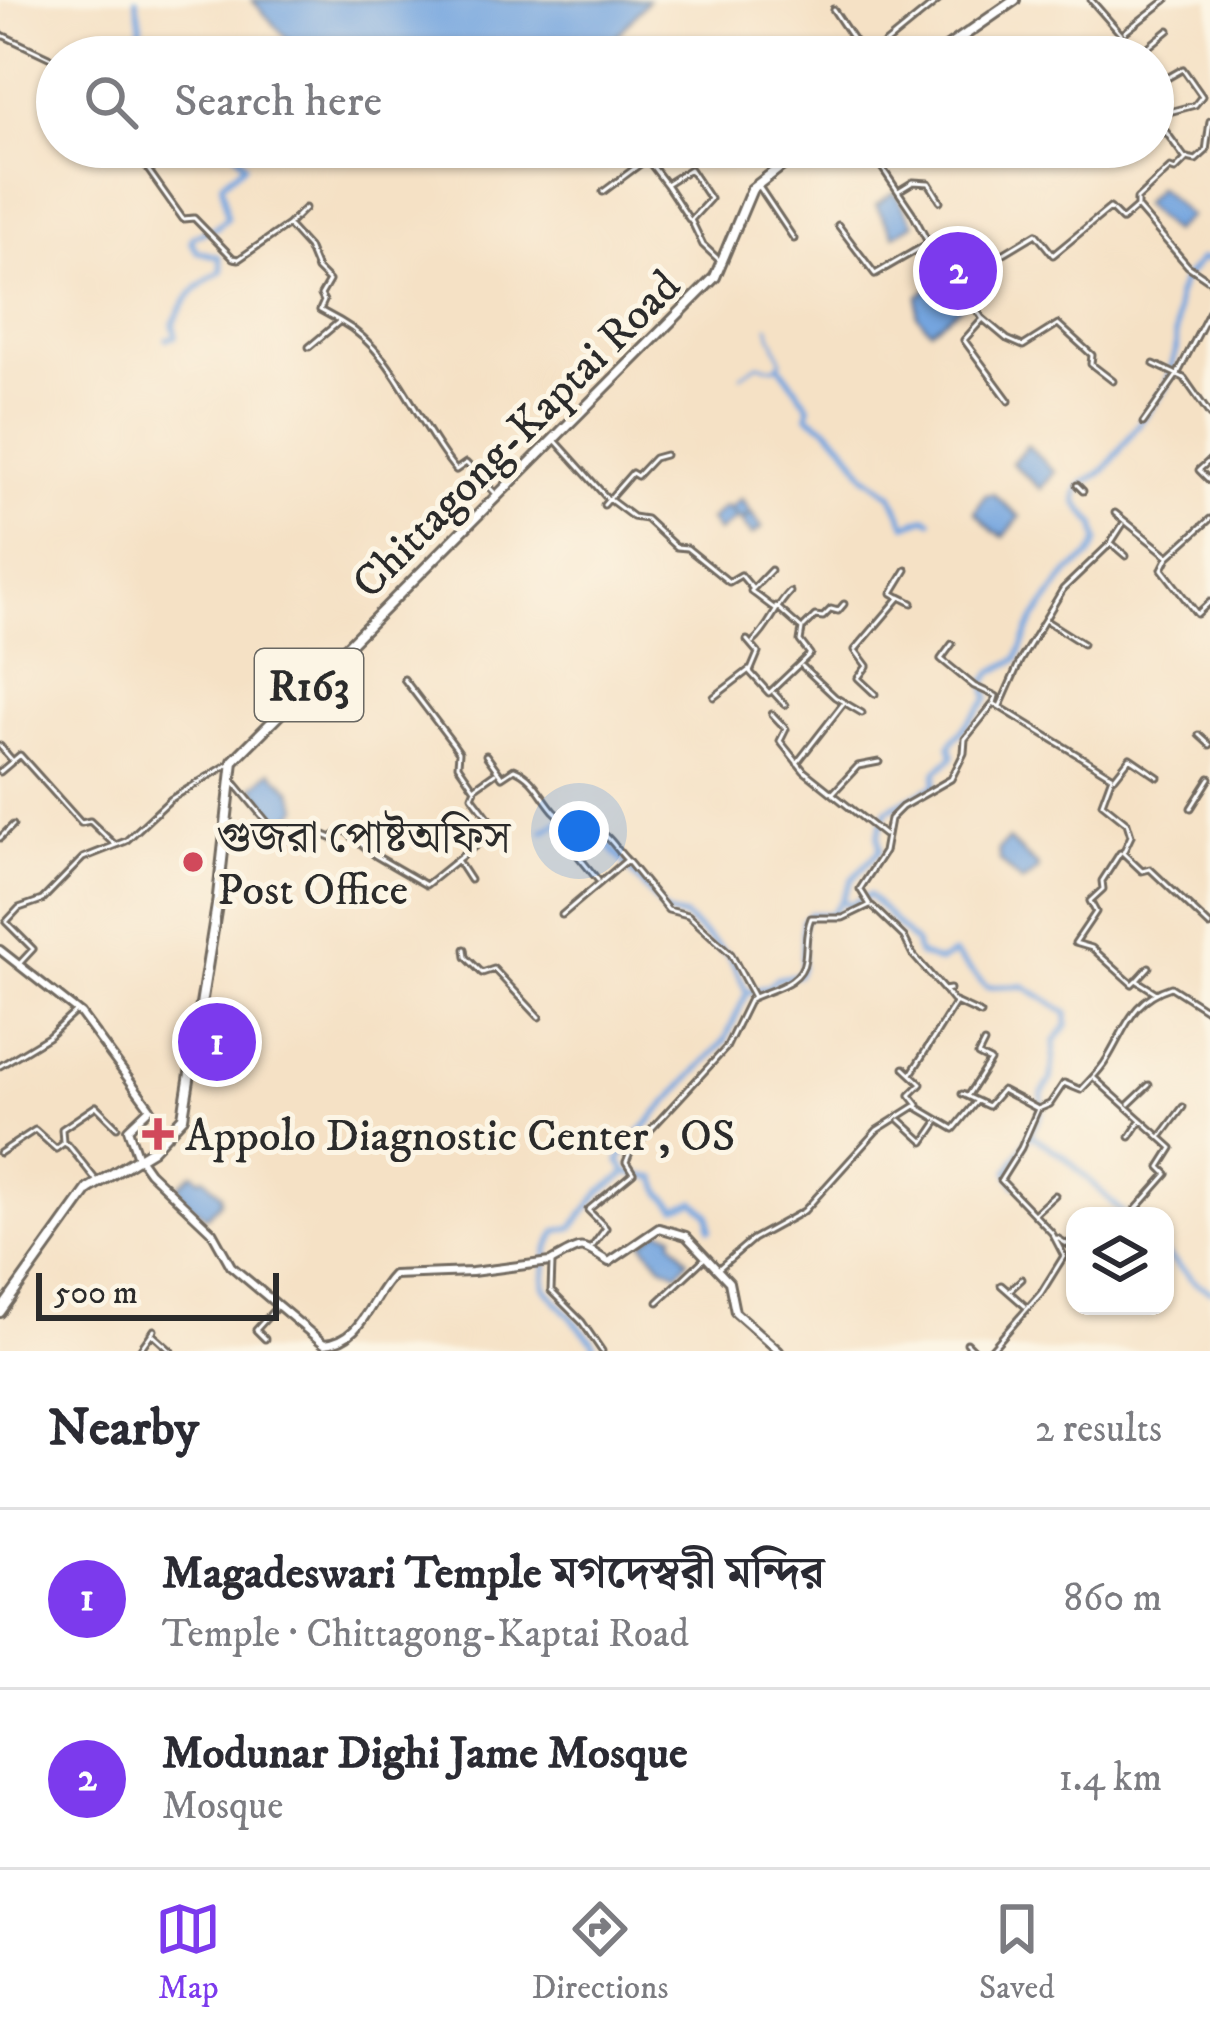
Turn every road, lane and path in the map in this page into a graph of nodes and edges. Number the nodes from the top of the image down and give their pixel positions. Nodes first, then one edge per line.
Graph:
1 (939, 0) edge
2 (1015, 0) edge
3 (1091, 0) edge
4 (1166, 0) edge
5 (833, 9) dead end
6 (1169, 30) dead end
7 (1124, 33) junction
8 (0, 34) edge
9 (852, 36) edge
10 (894, 36) edge
11 (963, 36) edge
12 (1126, 36) edge
13 (1162, 36) edge
14 (36, 51) edge
15 (1174, 74) edge
16 (1174, 111) edge
17 (1210, 121) edge
18 (1174, 141) edge
19 (1186, 159) junction
20 (147, 168) edge
21 (635, 168) edge
22 (654, 168) edge
23 (777, 168) edge
24 (883, 168) edge
25 (757, 183) junction
26 (666, 184) junction
27 (899, 191) junction
28 (603, 192) dead end
29 (940, 201) dead end
30 (1137, 207) junction
31 (304, 208) dead end
32 (691, 220) junction
33 (288, 225) junction
34 (838, 226) dead end
35 (794, 239) dead end
36 (928, 243) junction
37 (723, 265) junction
38 (1210, 281) edge
39 (961, 287) junction
40 (1210, 311) edge
41 (982, 318) junction
42 (340, 320) junction
43 (309, 347) dead end
44 (1154, 364) dead end
45 (1174, 373) junction
46 (1113, 381) dead end
47 (1009, 401) dead end
48 (1210, 415) edge
49 (1143, 423) dead end
50 (554, 440) junction
51 (665, 455) dead end
52 (1210, 460) edge
53 (1210, 481) edge
54 (1077, 485) dead end
55 (1083, 491) dead end
56 (499, 498) junction
57 (609, 499) junction
58 (604, 505) dead end
59 (1115, 513) dead end
60 (1210, 519) edge
61 (1125, 522) junction
62 (1111, 543) junction
63 (1126, 556) dead end
64 (1168, 557) junction
65 (771, 570) dead end
66 (906, 570) dead end
67 (752, 588) junction
68 (790, 592) dead end
69 (900, 597) junction
70 (1210, 602) edge
71 (912, 603) dead end
72 (844, 604) dead end
73 (776, 608) junction
74 (1045, 620) junction
75 (802, 629) junction
76 (952, 644) dead end
77 (1083, 644) dead end
78 (800, 665) junction
79 (749, 670) junction
80 (404, 679) dead end
81 (772, 691) junction
82 (875, 694) dead end
83 (714, 697) dead end
84 (844, 703) junction
85 (784, 705) dead end
86 (997, 705) junction
87 (862, 712) dead end
88 (772, 714) dead end
89 (1199, 736) dead end
90 (0, 746) edge
91 (1210, 746) edge
92 (486, 755) dead end
93 (13, 761) junction
94 (233, 761) junction
95 (879, 762) dead end
96 (797, 763) junction
97 (0, 772) edge
98 (496, 772) junction
99 (229, 775) junction
100 (1158, 777) dead end
101 (1210, 778) edge
102 (1114, 779) junction
103 (476, 788) junction
104 (831, 795) junction
105 (1191, 808) dead end
106 (13, 825) dead end
107 (884, 835) junction
108 (0, 838) edge
109 (116, 846) junction
110 (1122, 851) junction
111 (575, 852) dead end
112 (457, 860) junction
113 (627, 860) junction
114 (470, 880) dead end
115 (599, 881) junction
116 (424, 885) junction
117 (417, 893) dead end
118 (870, 905) junction
119 (562, 915) dead end
120 (1210, 926) edge
121 (0, 950) edge
122 (464, 950) dead end
123 (18, 964) junction
124 (1149, 968) dead end
125 (1136, 980) junction
126 (1156, 993) junction
127 (754, 997) junction
128 (956, 1002) junction
129 (77, 1011) junction
130 (1210, 1012) edge
131 (981, 1014) dead end
132 (539, 1017) dead end
133 (984, 1043) dead end
134 (1091, 1064) dead end
135 (0, 1066) edge
136 (904, 1068) dead end
137 (1098, 1071) junction
138 (911, 1074) junction
139 (1093, 1077) junction
140 (1149, 1085) dead end
141 (976, 1102) junction
142 (1127, 1105) junction
143 (919, 1107) junction
144 (1038, 1108) junction
145 (1184, 1108) dead end
146 (897, 1118) junction
147 (1142, 1119) junction
148 (938, 1121) junction
149 (117, 1127) dead end
150 (1130, 1136) dead end
151 (1160, 1136) junction
152 (64, 1143) junction
153 (0, 1153) edge
154 (139, 1159) junction
155 (97, 1181) junction
156 (1055, 1195) dead end
157 (1138, 1207) edge
158 (1033, 1215) junction
159 (1055, 1238) junction
160 (1066, 1240) edge
161 (591, 1249) junction
162 (706, 1256) junction
163 (551, 1262) junction
164 (718, 1269) junction
165 (1022, 1279) dead end
166 (1001, 1285) dead end
167 (1009, 1292) junction
168 (658, 1302) dead end
169 (277, 1306) junction
170 (1026, 1307) junction
171 (0, 1312) edge
172 (265, 1339) dead end
173 (967, 1343) dead end
174 (139, 1351) edge
175 (171, 1351) edge
176 (602, 1351) edge
177 (778, 1351) edge
178 (975, 1351) edge
179 (990, 1351) edge

1 - 10 street
2 - 11 main road
3 - 7 street
4 - 7 street
5 - 9 street
6 - 13 street
7 - 12 street
8 - 14 street
15 - 16 street
17 - 19 street
18 - 19 street
19 - 30 street
20 - 33 street
21 - 28 street
22 - 26 street
23 - 25 main road, Chittagong-Kaptai Road / R163
24 - 27 street
25 - 35 street
25 - 37 main road, Chittagong-Kaptai Road / R163
26 - 32 street
26 - 32 street
27 - 29 street
27 - 36 street
30 - 38 street
30 - 39 street
31 - 33 street
32 - 37 street
33 - 42 street
34 - 36 street
36 - 39 street
37 - 50 main road, Chittagong-Kaptai Road / R163
39 - 41 street
40 - 45 street
41 - 46 street
41 - 47 street
42 - 43 street
42 - 56 street
44 - 45 street
45 - 48 street
45 - 49 street
50 - 56 main road, Chittagong-Kaptai Road / R163
50 - 57 street
51 - 57 street
52 - 53 street
54 - 55 street
56 - 94 main road, Chittagong-Kaptai Road / R163
57 - 58 street
57 - 67 street
59 - 61 street
60 - 64 street
61 - 62 street
61 - 64 street
62 - 63 street
62 - 74 street
64 - 70 street
65 - 67 street
66 - 69 street
67 - 73 street
68 - 73 street
69 - 71 street
69 - 82 street
72 - 75 street
73 - 75 street
73 - 79 street
74 - 77 street
74 - 86 street
75 - 78 street
76 - 86 street
78 - 81 street
78 - 84 street
79 - 81 street
79 - 83 street
80 - 103 street
81 - 85 street
84 - 87 street
84 - 96 street
86 - 102 street
86 - 107 street
88 - 96 street
89 - 91 street
90 - 93 street
92 - 98 street
93 - 97 street
93 - 109 street
94 - 99 main road, Chittagong-Kaptai Road / R163
94 - 109 street
95 - 104 street
96 - 104 street
98 - 103 street
98 - 113 street
99 - 116 street
99 - 154 main road, Chittagong-Kaptai Road / R163
100 - 102 street
101 - 105 street
102 - 110 street
103 - 112 street
104 - 107 street
106 - 108 street
107 - 118 street
109 - 123 street
110 - 120 street
110 - 125 street
111 - 115 street
112 - 114 street
112 - 116 street
113 - 115 street
113 - 127 street
115 - 119 street
116 - 117 street
118 - 127 street
118 - 128 street
121 - 123 main road
122 - 132 street
123 - 129 main road
124 - 125 street
125 - 126 street
126 - 130 street
126 - 137 street
127 - 161 street
128 - 131 street
128 - 138 street
129 - 135 street
129 - 154 main road
133 - 141 street
134 - 137 street
136 - 138 street
137 - 139 street
138 - 143 street
139 - 142 street
139 - 144 street
140 - 142 street
141 - 144 street
141 - 148 street
142 - 147 street
143 - 146 street
143 - 148 street
144 - 158 street
145 - 151 street
146 - 148 street
146 - 164 street
147 - 150 street
147 - 151 street
149 - 152 street
151 - 157 street
152 - 153 street
152 - 155 street
154 - 155 main road, Chittagong-Kaptai Road / R163
154 - 169 main road
155 - 171 main road, Chittagong-Kaptai Road / R163
156 - 158 street
158 - 159 street
159 - 160 street
159 - 170 street
161 - 162 main road
161 - 163 main road
162 - 164 main road
162 - 168 street
163 - 169 main road
163 - 176 street
164 - 177 main road
165 - 167 street
166 - 167 street
167 - 170 street
169 - 172 street
170 - 179 street
173 - 178 street
174 - 175 street

